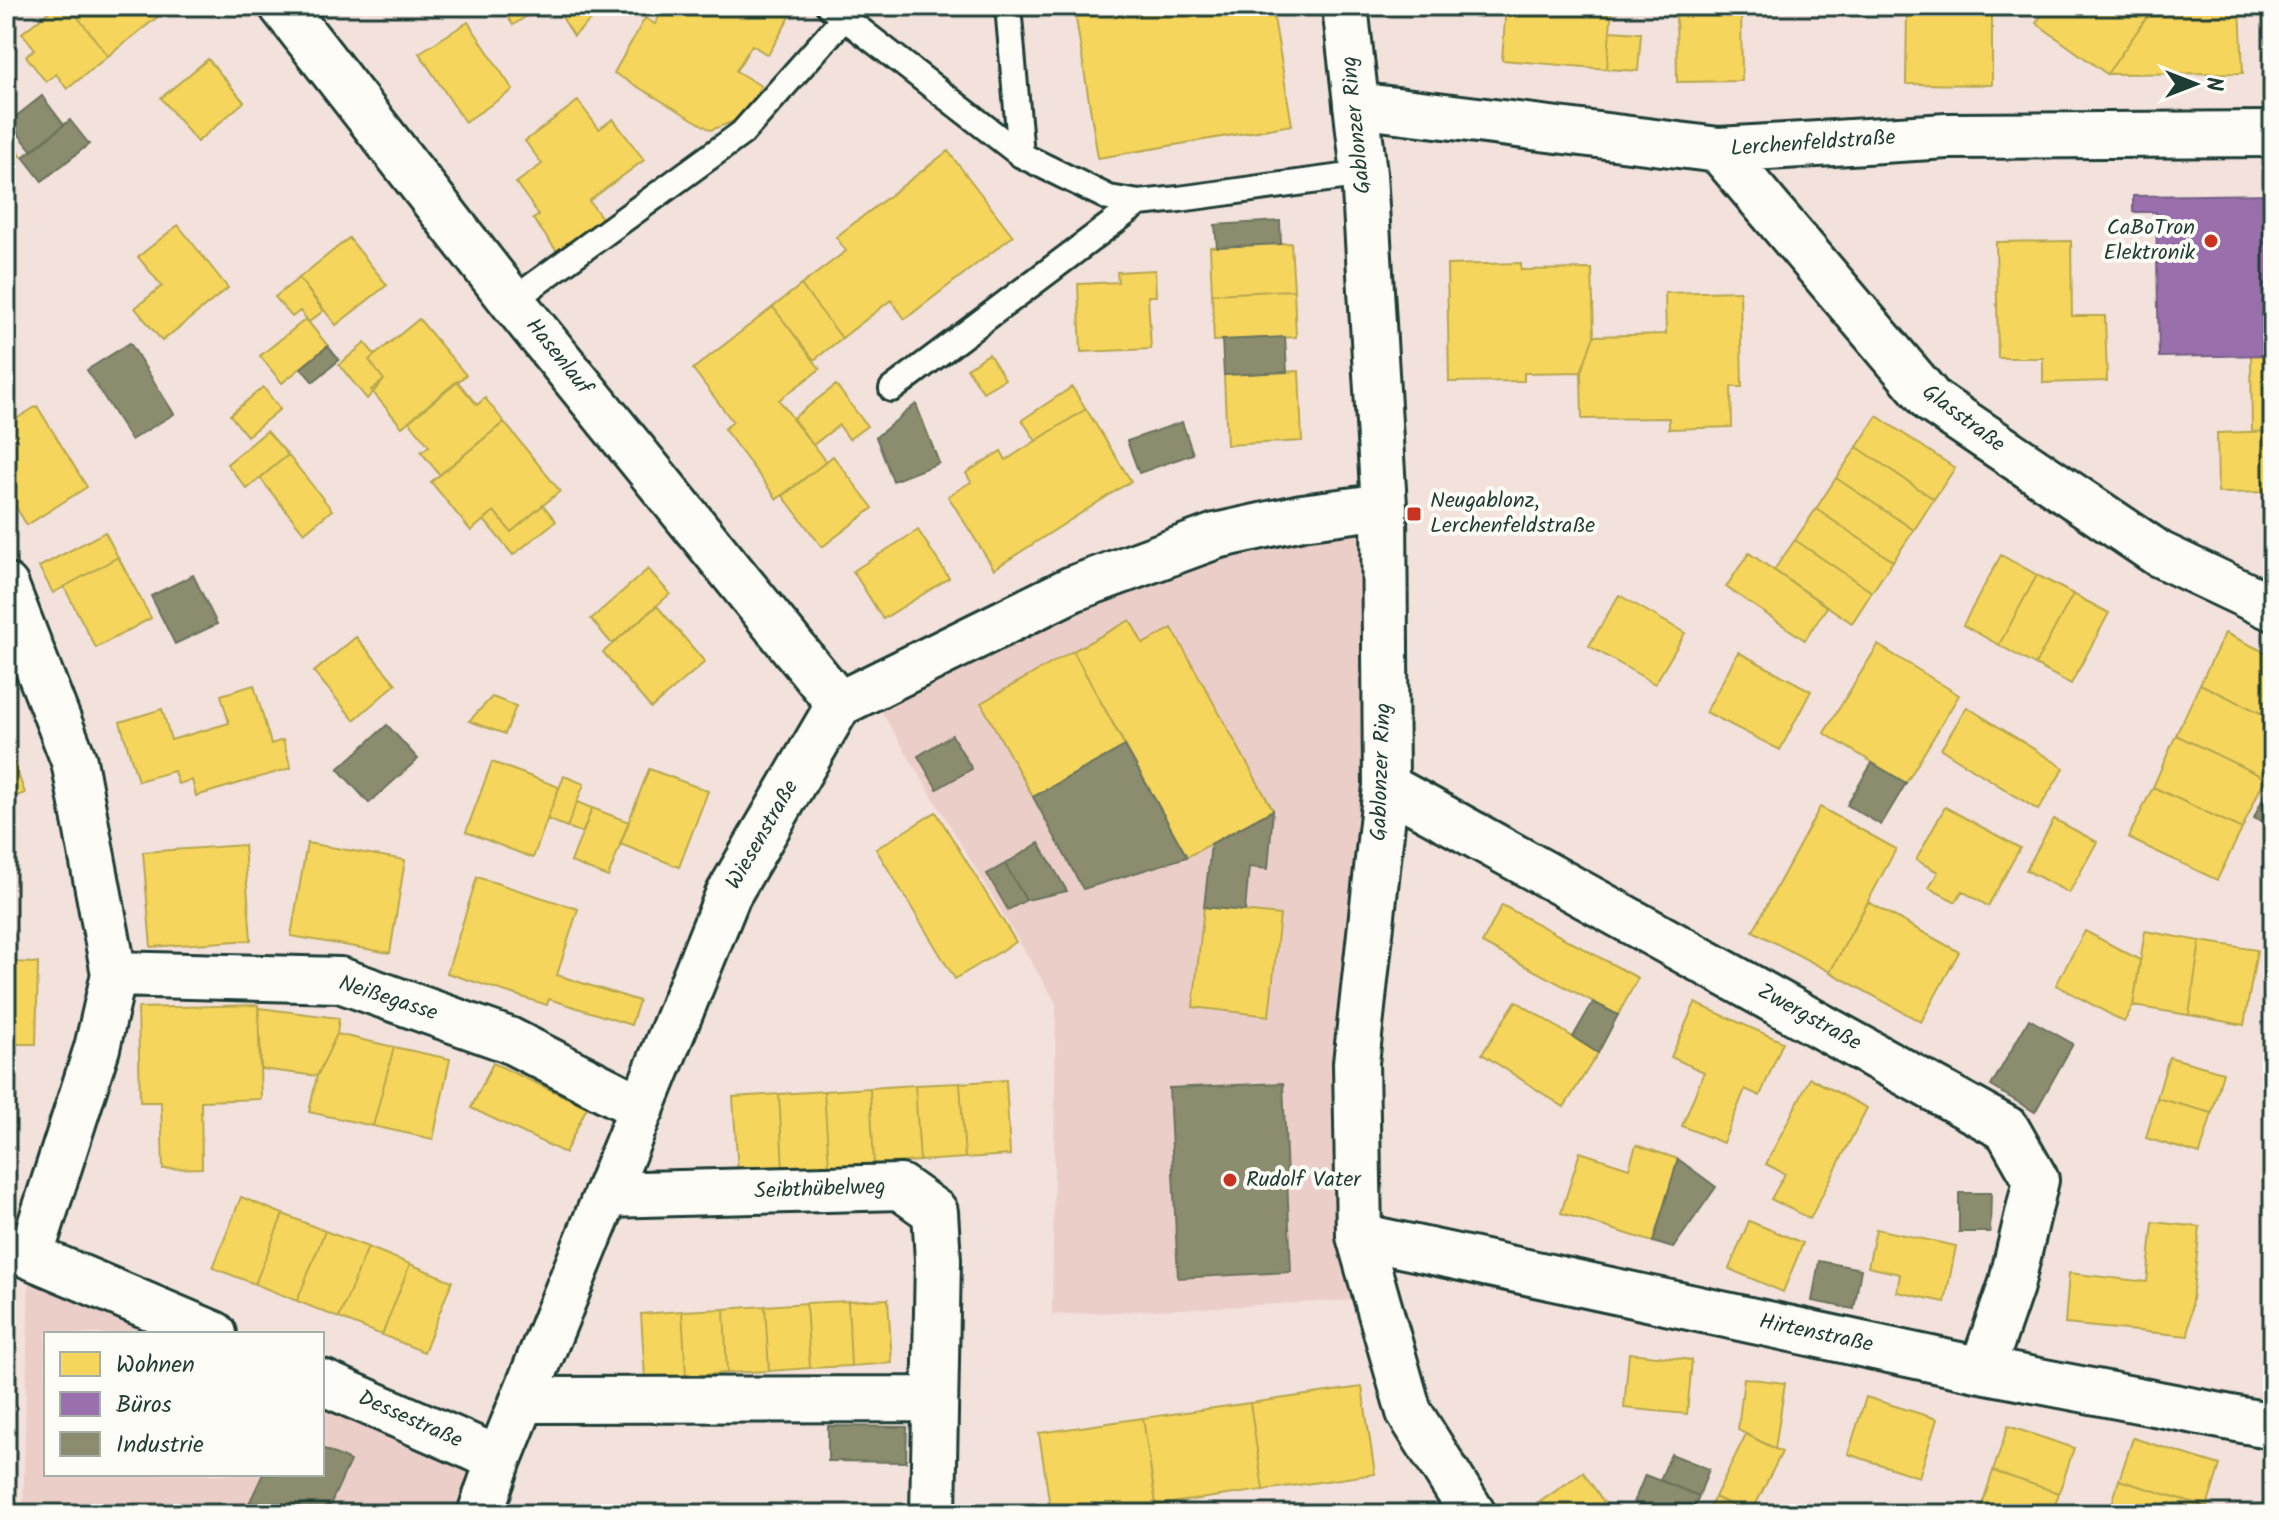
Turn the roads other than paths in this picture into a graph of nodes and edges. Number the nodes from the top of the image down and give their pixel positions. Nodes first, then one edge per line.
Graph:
1 (282, 6) edge
2 (1008, 6) edge
3 (1345, 6) edge
4 (837, 11) edge
5 (1356, 105) junction
6 (2273, 134) edge
7 (1719, 150) junction
8 (1021, 155) junction
9 (1364, 174) junction
10 (1139, 203) junction
11 (512, 301) junction
12 (892, 389) dead end
13 (1384, 506) junction
14 (6, 586) edge
15 (2273, 608) edge
16 (839, 704) junction
17 (1386, 786) junction
18 (114, 974) junction
19 (642, 1108) junction
20 (606, 1195) junction
21 (1359, 1236) junction
22 (19, 1250) edge
23 (209, 1332) edge
24 (1982, 1370) junction
25 (324, 1383) edge
26 (934, 1399) junction
27 (524, 1400) junction
28 (2273, 1426) edge
29 (499, 1459) junction
30 (480, 1514) edge
31 (933, 1514) edge
32 (1473, 1514) edge

1 - 11 street, Hasenlauf
2 - 8 lane
3 - 5 street, Gablonzer Ring
4 - 8 lane
4 - 11 lane
5 - 7 street, Lerchenfeldstraße
5 - 9 street, Gablonzer Ring
6 - 7 street, Lerchenfeldstraße
7 - 15 street, Glasstraße
8 - 10 lane
9 - 10 lane
9 - 13 street, Gablonzer Ring
10 - 12 lane
11 - 16 street, Hasenlauf
13 - 16 street
13 - 17 street, Gablonzer Ring
14 - 18 street
16 - 19 street, Wiesenstraße
17 - 21 street, Gablonzer Ring
17 - 24 street, Zwergstraße
18 - 19 street, Neißegasse
18 - 22 street
19 - 20 street, Wiesenstraße
20 - 26 street, Seibthübelweg
20 - 27 street, Wiesenstraße
21 - 24 street, Hirtenstraße
21 - 32 street, Gablonzer Ring
22 - 23 street
24 - 28 street, Hirtenstraße
25 - 29 street, Dessestraße
26 - 27 street
26 - 31 street, Seibthübelweg
27 - 29 street, Wiesenstraße
29 - 30 street, Wiesenstraße

